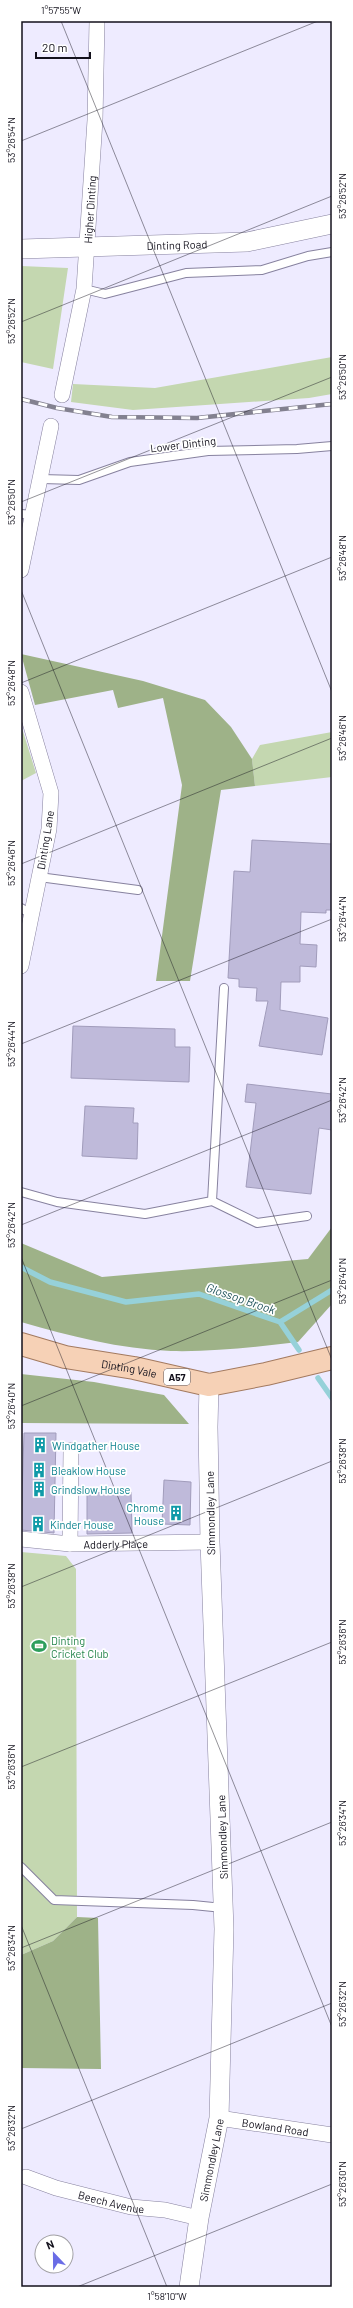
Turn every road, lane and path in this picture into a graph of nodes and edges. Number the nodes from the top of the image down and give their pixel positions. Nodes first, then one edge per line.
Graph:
1 (97, 21) edge
2 (332, 224) edge
3 (87, 248) junction
4 (21, 249) edge
5 (332, 252) edge
6 (84, 289) junction
7 (62, 395) dead end
8 (51, 426) dead end
9 (332, 446) edge
10 (41, 479) junction
11 (27, 515) edge
12 (21, 570) edge
13 (21, 692) edge
14 (39, 877) junction
15 (138, 890) dead end
16 (26, 911) edge
17 (21, 966) edge
18 (224, 988) dead end
19 (21, 1192) edge
20 (212, 1201) junction
21 (307, 1216) dead end
22 (21, 1344) edge
23 (332, 1358) edge
24 (209, 1385) junction
25 (71, 1450) dead end
26 (21, 1539) edge
27 (210, 1542) junction
28 (70, 1544) junction
29 (21, 1867) edge
30 (224, 1908) junction
31 (219, 2118) junction
32 (332, 2135) edge
33 (26, 2177) dead end
34 (199, 2218) junction
35 (189, 2287) edge

1 - 3 street, Higher Dinting
2 - 3 street, Dinting Road
3 - 4 street, Dinting Road
3 - 6 street, Higher Dinting
5 - 6 lane
6 - 7 street, Higher Dinting
8 - 10 street
9 - 10 lane, Lower Dinting
10 - 11 street
11 - 12 street
13 - 14 street, Dinting Lane
14 - 15 lane
14 - 16 street, Dinting Lane
16 - 17 street, Dinting Lane
18 - 20 lane
19 - 20 lane
20 - 21 lane
22 - 24 main road, Dinting Vale / A57
23 - 24 main road, Dinting Vale / A57
24 - 27 street, Simmondley Lane
25 - 28 street
26 - 28 street, Adderly Place
27 - 28 street, Adderly Place
27 - 30 street, Simmondley Lane
29 - 30 lane
30 - 31 street, Simmondley Lane
31 - 32 street, Bowland Road
31 - 34 street, Simmondley Lane
33 - 34 street, Beech Avenue
34 - 35 street, Simmondley Lane

